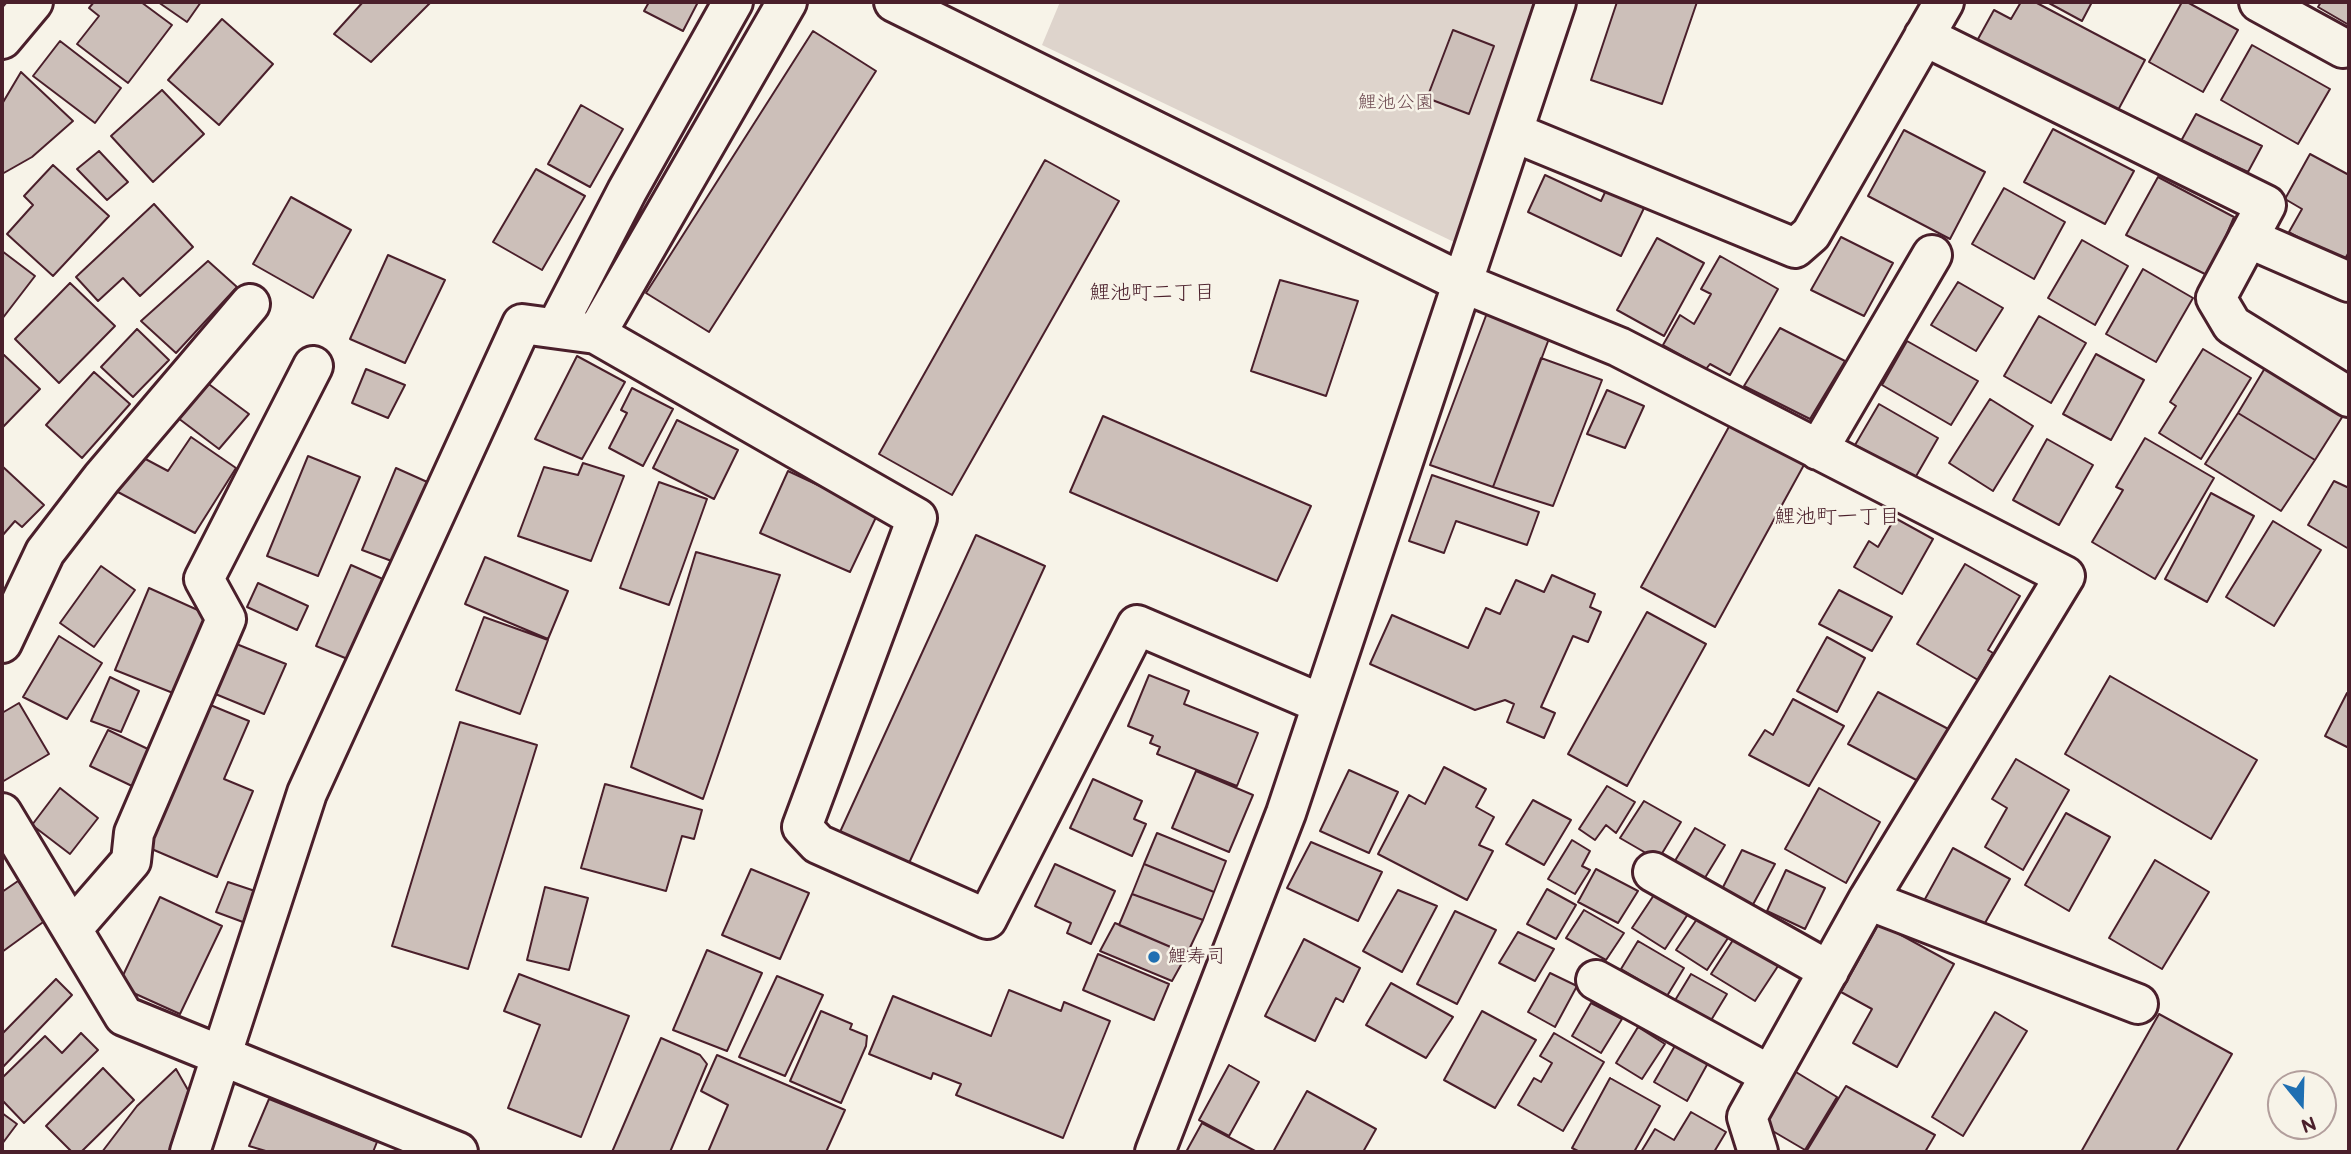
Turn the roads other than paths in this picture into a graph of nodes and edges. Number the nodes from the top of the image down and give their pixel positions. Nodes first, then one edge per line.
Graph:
1 (33, 2) edge
2 (733, 2) edge
3 (787, 2) edge
4 (894, 2) edge
5 (1556, 2) edge
6 (1944, 2) edge
7 (2259, 2) edge
8 (1924, 36) junction
9 (2, 39) edge
10 (2343, 47) dead end
11 (1513, 132) junction
12 (2248, 238) junction
13 (1932, 256) dead end
14 (2349, 282) edge
15 (1463, 283) junction
16 (250, 304) dead end
17 (556, 328) junction
18 (596, 334) junction
19 (313, 366) dead end
20 (2349, 397) edge
21 (1818, 450) junction
22 (2, 643) edge
23 (1322, 704) junction
24 (2, 813) edge
25 (1653, 872) dead end
26 (1868, 900) junction
27 (72, 929) junction
28 (1829, 971) junction
29 (1596, 979) dead end
30 (2138, 1004) dead end
31 (223, 1056) junction
32 (1770, 1075) junction
33 (190, 1152) edge
34 (458, 1152) edge
35 (1155, 1152) edge
36 (1758, 1152) edge

1 - 9 street
2 - 17 street
3 - 18 street
4 - 15 street
5 - 11 street
6 - 8 street
7 - 10 street
8 - 11 street
8 - 12 street
11 - 15 street
12 - 14 street
12 - 20 street
13 - 21 street
15 - 21 street
15 - 23 street
16 - 22 street
17 - 18 street
17 - 31 street
18 - 23 street
19 - 27 street
21 - 26 street
23 - 35 street
24 - 27 street
25 - 28 street
26 - 28 street
26 - 30 street
27 - 31 street
28 - 32 street
29 - 32 street
31 - 33 street
31 - 34 street
32 - 36 street

